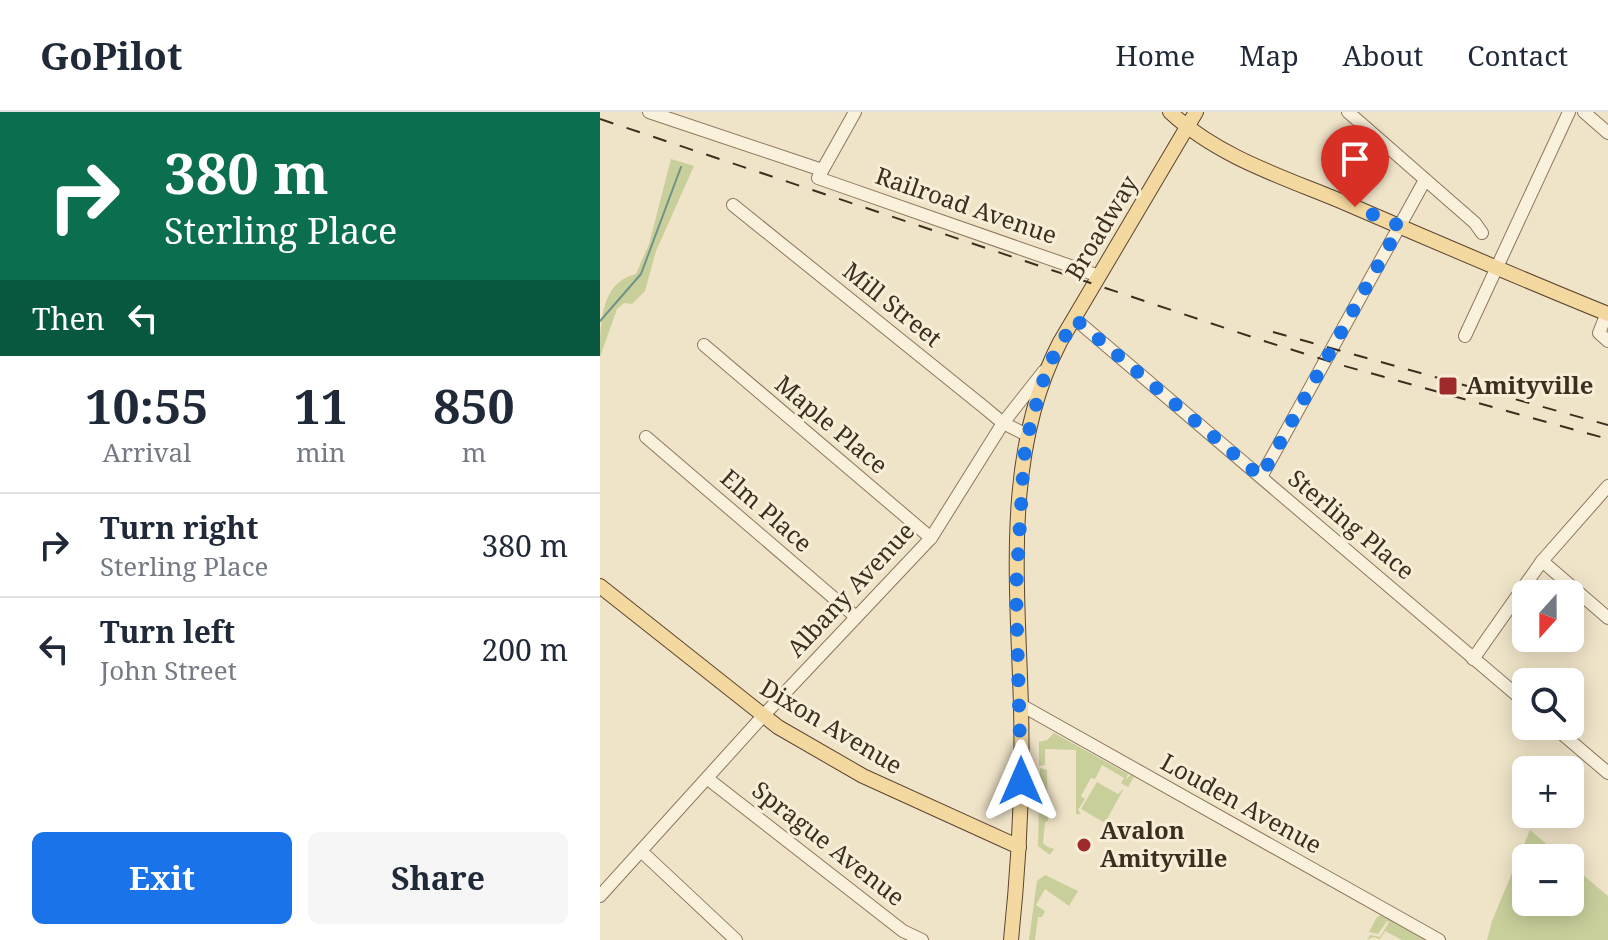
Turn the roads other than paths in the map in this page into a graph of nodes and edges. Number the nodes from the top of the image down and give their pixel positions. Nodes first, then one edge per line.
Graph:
1 (649, 112) edge
2 (855, 112) edge
3 (1170, 112) edge
4 (1196, 112) edge
5 (1348, 112) edge
6 (1569, 112) edge
7 (1584, 112) edge
8 (1187, 128) junction
9 (1608, 133) edge
10 (820, 174) junction
11 (1425, 180) junction
12 (733, 205) dead end
13 (1400, 226) junction
14 (1482, 233) dead end
15 (1495, 268) junction
16 (1099, 276) junction
17 (1607, 314) edge
18 (1075, 319) junction
19 (1465, 336) dead end
20 (1608, 341) edge
21 (704, 345) dead end
22 (1047, 368) junction
23 (1003, 423) junction
24 (1027, 435) junction
25 (646, 437) dead end
26 (1261, 477) junction
27 (1608, 486) edge
28 (931, 538) junction
29 (1542, 561) junction
30 (600, 586) edge
31 (856, 617) junction
32 (1608, 618) edge
33 (1473, 659) junction
34 (1512, 691) edge
35 (1021, 705) junction
36 (763, 716) junction
37 (1569, 740) edge
38 (1608, 773) edge
39 (708, 779) junction
40 (1019, 847) junction
41 (641, 851) junction
42 (600, 896) edge
43 (736, 940) edge
44 (922, 940) edge
45 (1011, 940) edge
46 (1439, 940) edge

1 - 10 street, Railroad Avenue
2 - 10 street
3 - 8 main road
4 - 8 main road, Broadway
5 - 11 street
6 - 15 street
7 - 9 street
8 - 13 main road
8 - 16 main road, Broadway
10 - 16 street, Railroad Avenue
11 - 13 street
11 - 14 street
12 - 23 street, Mill Street
13 - 15 main road
13 - 26 street
15 - 17 main road
15 - 19 street
16 - 18 main road, Broadway
17 - 20 street
18 - 22 main road, Broadway
18 - 26 street, Sterling Place
21 - 28 street, Maple Place
22 - 23 street, Albany Avenue
22 - 24 main road, Broadway
23 - 24 street, Mill Street
23 - 28 street, Albany Avenue
24 - 35 main road, Broadway
25 - 31 street, Elm Place
26 - 33 street, Sterling Place
27 - 29 street
28 - 31 street, Albany Avenue
29 - 32 street
29 - 33 street
30 - 36 main road, Dixon Avenue
31 - 36 street, Albany Avenue
33 - 34 street, Sterling Place
35 - 40 main road, Broadway
35 - 46 street, Louden Avenue
36 - 39 street, Albany Avenue
36 - 40 main road, Dixon Avenue
37 - 38 street
39 - 41 street, Albany Avenue
39 - 44 street, Sprague Avenue
40 - 45 main road, Broadway
41 - 42 street, Albany Avenue
41 - 43 street

